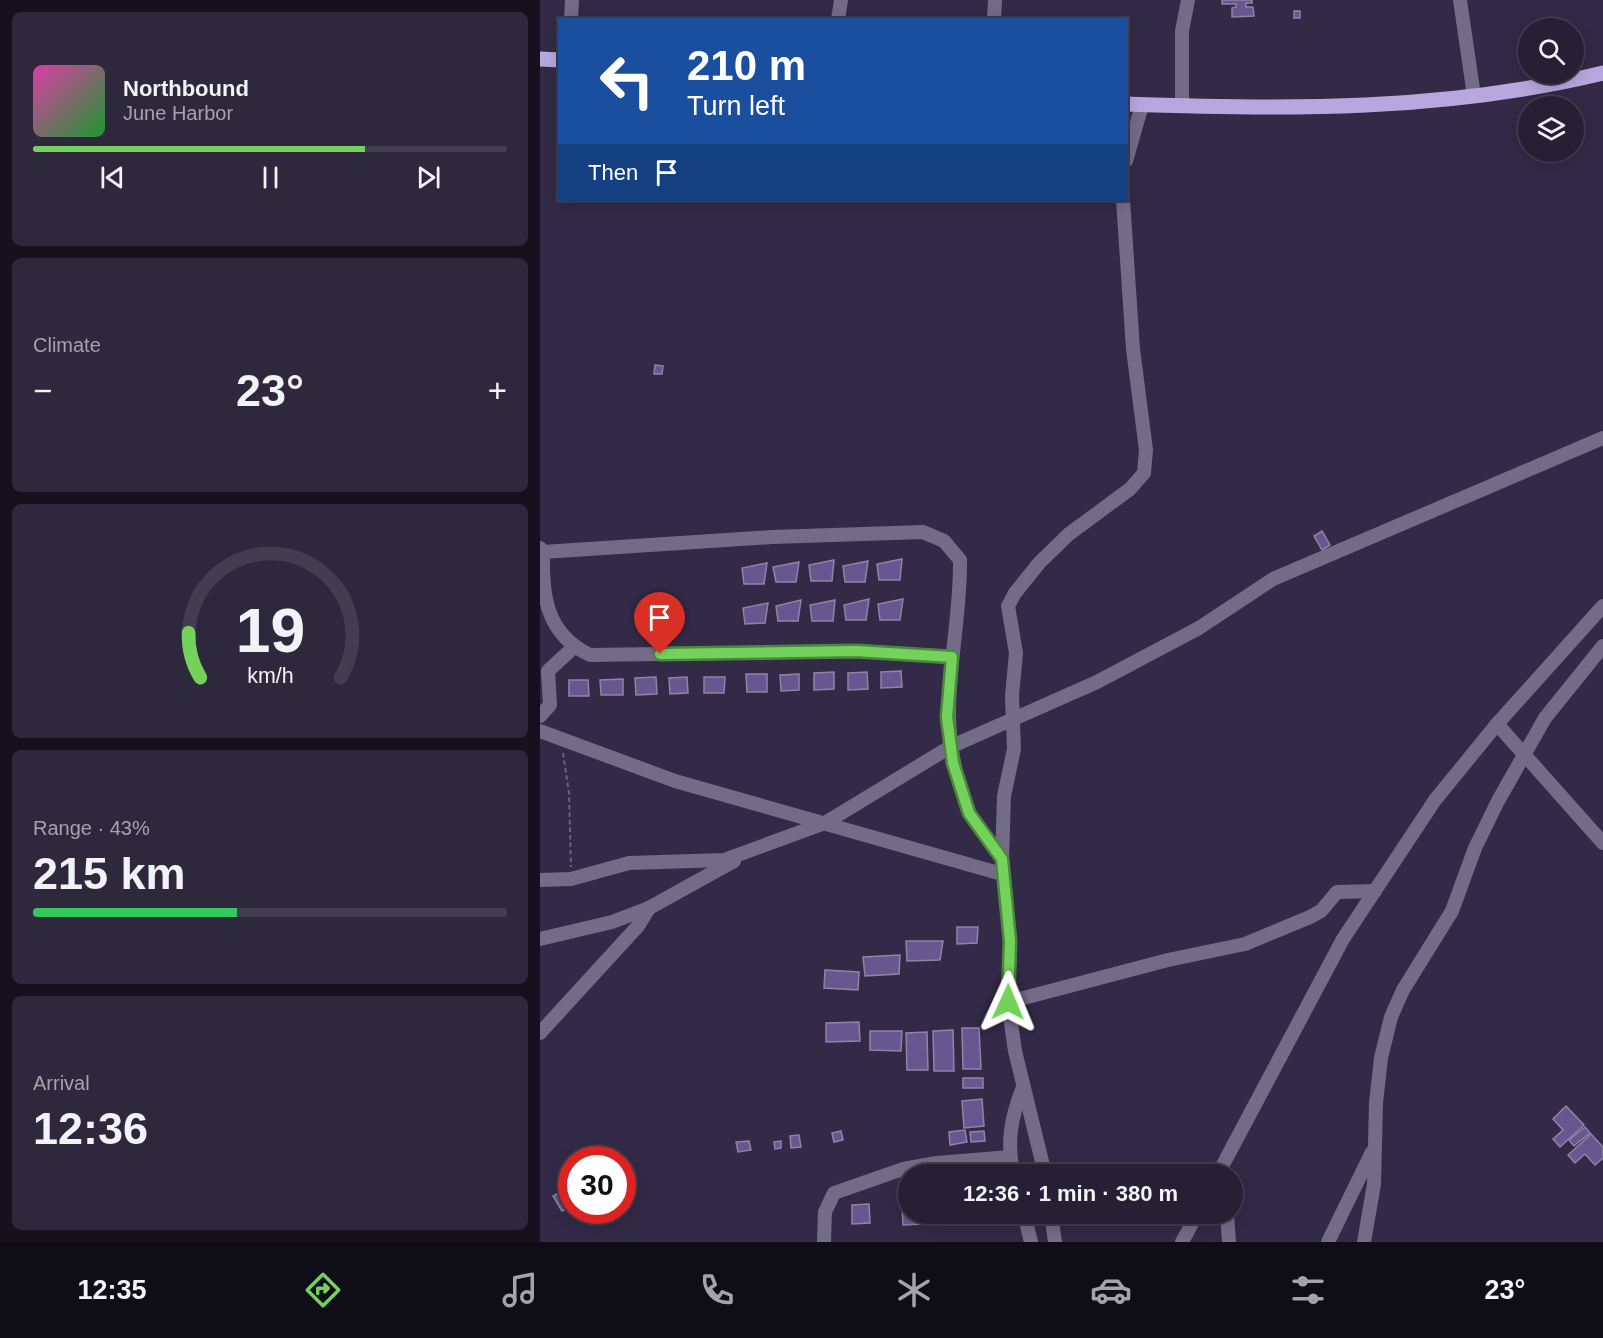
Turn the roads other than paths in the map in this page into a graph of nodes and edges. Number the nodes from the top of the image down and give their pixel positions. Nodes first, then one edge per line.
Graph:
1 (572, 0) edge
2 (841, 0) edge
3 (1188, 0) edge
4 (1460, 0) edge
5 (997, 2) edge
6 (571, 18) edge
7 (838, 18) edge
8 (994, 18) edge
9 (540, 59) edge
10 (558, 60) edge
11 (1603, 73) edge
12 (1474, 96) junction
13 (1134, 105) edge
14 (1182, 106) junction
15 (1128, 147) edge
16 (1122, 201) edge
17 (1603, 438) edge
18 (542, 550) edge
19 (1603, 606) edge
20 (575, 646) junction
21 (1603, 646) edge
22 (952, 657) junction
23 (540, 716) edge
24 (1013, 720) junction
25 (1497, 724) junction
26 (540, 731) edge
27 (950, 747) junction
28 (1525, 756) junction
29 (825, 823) junction
30 (1603, 843) edge
31 (754, 848) junction
32 (1002, 859) junction
33 (1002, 874) junction
34 (540, 880) edge
35 (1375, 891) junction
36 (649, 908) junction
37 (540, 939) edge
38 (1008, 1002) junction
39 (540, 1033) edge
40 (1023, 1087) junction
41 (1373, 1150) junction
42 (1010, 1157) junction
43 (1012, 1164) edge
44 (1042, 1164) edge
45 (1225, 1164) edge
46 (1026, 1224) edge
47 (1053, 1224) edge
48 (1192, 1224) edge
49 (1228, 1224) edge
50 (824, 1242) edge
51 (1031, 1242) edge
52 (1056, 1242) edge
53 (1182, 1242) edge
54 (1229, 1242) edge
55 (1328, 1242) edge
56 (1364, 1242) edge

1 - 6 street
2 - 7 street
3 - 14 street
4 - 12 street
5 - 8 street
9 - 10 main road
11 - 12 main road
12 - 14 main road
13 - 14 main road
13 - 15 street
16 - 24 street
17 - 24 street
18 - 20 street
18 - 22 street
19 - 25 street
20 - 22 street
20 - 23 street
21 - 28 street
22 - 27 street
24 - 27 street
24 - 32 street
25 - 28 street
25 - 35 street
26 - 29 street
27 - 29 street
27 - 32 street
28 - 30 street
28 - 41 street
29 - 31 street
29 - 33 street
31 - 34 street
31 - 36 street
32 - 33 street
33 - 38 street
35 - 38 street
35 - 45 street
36 - 37 street
36 - 39 street
38 - 40 street
40 - 42 street
40 - 44 street
41 - 55 street
41 - 56 street
42 - 43 street
42 - 50 street
46 - 51 street
47 - 52 street
48 - 53 street
49 - 54 street

